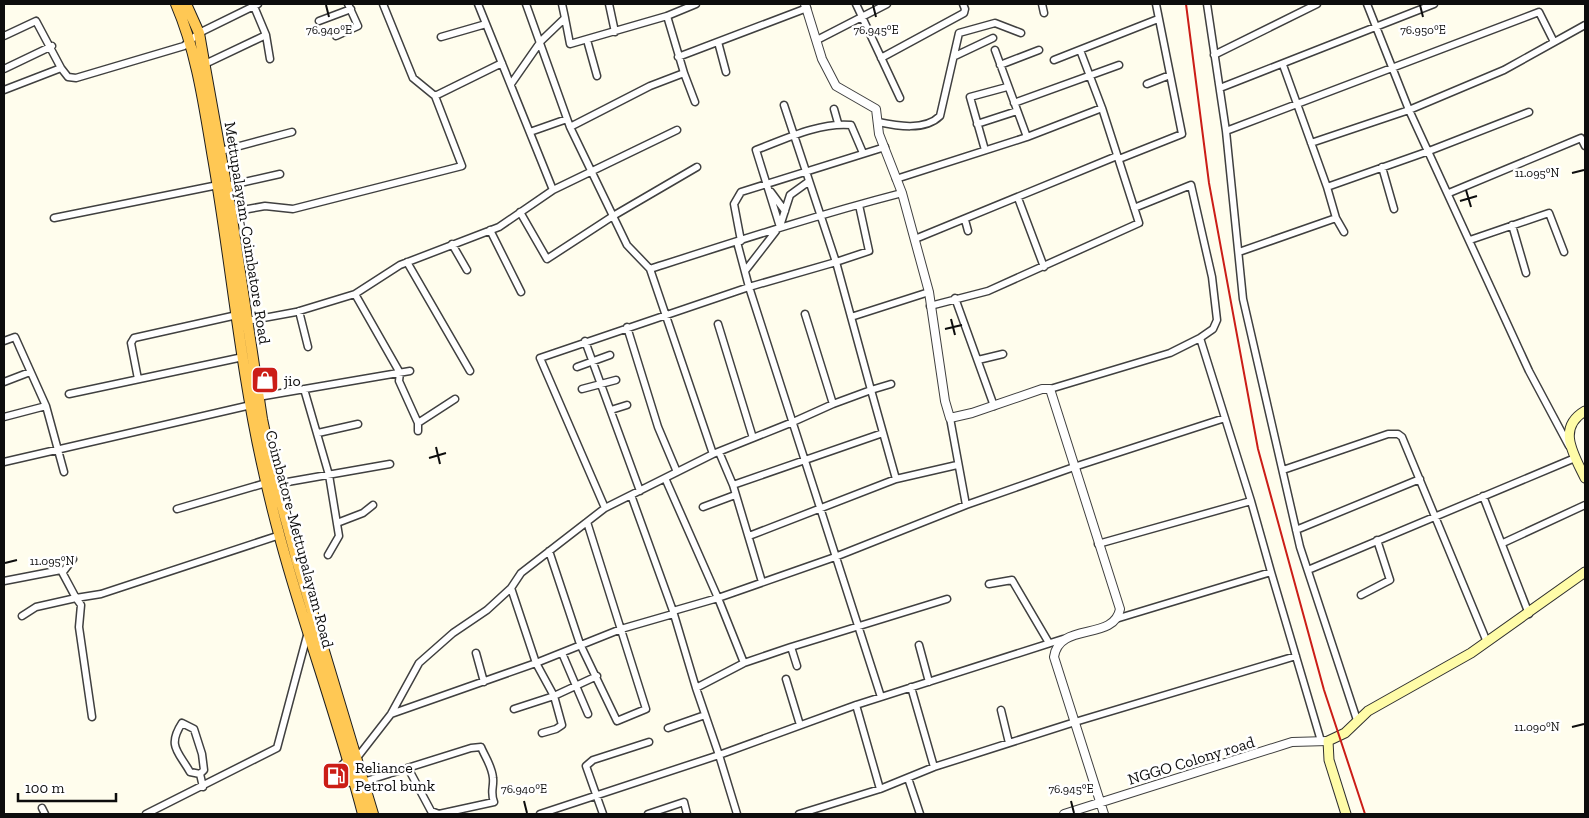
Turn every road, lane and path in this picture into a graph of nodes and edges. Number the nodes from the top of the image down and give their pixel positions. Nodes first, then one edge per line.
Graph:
1 (176, 4) edge
2 (186, 4) edge
3 (255, 4) edge
4 (383, 4) edge
5 (478, 4) edge
6 (526, 4) edge
7 (562, 4) edge
8 (609, 4) edge
9 (696, 4) edge
10 (856, 4) edge
11 (887, 4) edge
12 (963, 4) edge
13 (1042, 4) edge
14 (1156, 4) edge
15 (1208, 4) edge
16 (1318, 4) edge
17 (1367, 4) edge
18 (1434, 4) edge
19 (350, 6) edge
20 (806, 6) edge
21 (1044, 13) dead end
22 (667, 16) junction
23 (862, 17) junction
24 (565, 18) junction
25 (1158, 19) junction
26 (319, 21) dead end
27 (486, 24) junction
28 (1376, 25) junction
29 (1585, 25) edge
30 (615, 32) junction
31 (199, 33) junction
32 (1021, 33) dead end
33 (266, 35) junction
34 (4, 36) edge
35 (336, 36) dead end
36 (441, 38) dead end
37 (994, 38) dead end
38 (190, 40) junction
39 (587, 40) junction
40 (817, 40) junction
41 (541, 41) junction
42 (718, 42) junction
43 (1554, 42) junction
44 (52, 46) junction
45 (995, 50) dead end
46 (1039, 50) dead end
47 (1080, 50) junction
48 (1214, 55) junction
49 (955, 56) junction
50 (678, 57) junction
51 (881, 58) junction
52 (270, 59) dead end
53 (1054, 60) dead end
54 (502, 63) junction
55 (205, 64) junction
56 (1000, 65) junction
57 (1119, 65) dead end
58 (1283, 65) junction
59 (61, 68) junction
60 (1392, 68) junction
61 (4, 69) edge
62 (726, 72) dead end
63 (684, 73) junction
64 (1170, 75) junction
65 (597, 76) dead end
66 (1090, 76) junction
67 (511, 84) junction
68 (1147, 84) dead end
69 (1008, 87) junction
70 (1220, 88) junction
71 (4, 90) edge
72 (435, 96) junction
73 (900, 98) dead end
74 (695, 102) dead end
75 (1014, 103) junction
76 (784, 105) dead end
77 (1298, 106) junction
78 (1102, 108) junction
79 (834, 109) dead end
80 (1017, 110) junction
81 (1409, 110) junction
82 (1529, 112) dead end
83 (567, 119) junction
84 (878, 122) junction
85 (838, 123) junction
86 (977, 124) junction
87 (570, 127) junction
88 (677, 130) dead end
89 (1226, 131) junction
90 (292, 132) dead end
91 (530, 132) junction
92 (793, 136) junction
93 (1027, 137) junction
94 (1583, 137) edge
95 (1310, 143) junction
96 (1585, 146) edge
97 (884, 147) junction
98 (985, 150) junction
99 (220, 151) junction
100 (1429, 151) junction
101 (863, 153) junction
102 (1118, 158) junction
103 (697, 167) dead end
104 (1382, 168) junction
105 (592, 170) junction
106 (805, 172) junction
107 (280, 174) dead end
108 (896, 180) junction
109 (808, 182) junction
110 (222, 185) junction
111 (768, 185) junction
112 (1326, 186) junction
113 (553, 190) junction
114 (1449, 193) junction
115 (902, 194) junction
116 (1018, 198) junction
117 (859, 204) junction
118 (1134, 208) junction
119 (1394, 209) dead end
120 (786, 211) junction
121 (231, 212) junction
122 (520, 212) junction
123 (818, 215) junction
124 (612, 216) junction
125 (54, 218) dead end
126 (1336, 218) junction
127 (965, 220) junction
128 (1512, 225) junction
129 (778, 229) junction
130 (490, 230) junction
131 (968, 231) dead end
132 (1344, 232) dead end
133 (915, 239) junction
134 (1470, 240) junction
135 (739, 241) junction
136 (452, 244) junction
137 (1239, 252) junction
138 (1564, 252) dead end
139 (407, 262) junction
140 (836, 262) junction
141 (1044, 267) junction
142 (650, 269) junction
143 (467, 270) dead end
144 (745, 270) junction
145 (1526, 272) dead end
146 (749, 286) junction
147 (521, 292) dead end
148 (929, 292) junction
149 (355, 294) junction
150 (955, 298) junction
151 (930, 306) junction
152 (300, 311) junction
153 (666, 314) junction
154 (805, 314) dead end
155 (237, 315) junction
156 (851, 317) junction
157 (247, 321) junction
158 (718, 324) dead end
159 (627, 327) junction
160 (1200, 338) junction
161 (4, 341) edge
162 (585, 341) junction
163 (308, 347) dead end
164 (1003, 354) dead end
165 (610, 355) dead end
166 (243, 356) junction
167 (592, 360) junction
168 (978, 360) junction
169 (576, 367) dead end
170 (470, 371) dead end
171 (30, 372) junction
172 (410, 372) dead end
173 (400, 373) junction
174 (138, 379) junction
175 (616, 380) dead end
176 (4, 382) edge
177 (601, 384) junction
178 (891, 384) dead end
179 (304, 389) junction
180 (582, 389) dead end
181 (1050, 389) junction
182 (872, 390) junction
183 (69, 394) dead end
184 (455, 399) dead end
185 (255, 402) junction
186 (834, 404) junction
187 (627, 405) dead end
188 (46, 406) junction
189 (994, 406) junction
190 (610, 410) junction
191 (1585, 411) edge
192 (4, 417) edge
193 (950, 418) junction
194 (1225, 418) junction
195 (793, 422) junction
196 (418, 423) junction
197 (358, 424) dead end
198 (418, 431) dead end
199 (318, 433) junction
200 (883, 433) junction
201 (753, 438) junction
202 (1570, 447) junction
203 (59, 450) junction
204 (716, 453) junction
205 (1575, 458) junction
206 (806, 460) junction
207 (4, 462) edge
208 (390, 464) dead end
209 (957, 465) junction
210 (1074, 467) junction
211 (1282, 470) junction
212 (64, 472) dead end
213 (677, 472) junction
214 (329, 475) junction
215 (665, 478) junction
216 (1585, 478) edge
217 (896, 479) junction
218 (1420, 479) junction
219 (271, 484) junction
220 (733, 485) junction
221 (640, 491) junction
222 (631, 495) junction
223 (735, 495) junction
224 (1483, 496) junction
225 (1250, 501) junction
226 (373, 505) dead end
227 (966, 505) junction
228 (1585, 505) edge
229 (703, 507) dead end
230 (605, 508) junction
231 (821, 508) junction
232 (177, 509) dead end
233 (1434, 515) junction
234 (587, 522) junction
235 (337, 523) junction
236 (1296, 530) junction
237 (280, 535) junction
238 (749, 536) junction
239 (1377, 540) junction
240 (1503, 543) junction
241 (1098, 544) junction
242 (549, 551) junction
243 (328, 555) dead end
244 (836, 557) junction
245 (73, 559) dead end
246 (1308, 570) junction
247 (63, 572) junction
248 (1271, 572) junction
249 (1585, 572) edge
250 (4, 582) edge
251 (762, 582) junction
252 (988, 584) dead end
253 (511, 588) junction
254 (1361, 595) dead end
255 (76, 598) junction
256 (718, 598) junction
257 (947, 600) dead end
258 (673, 612) junction
259 (1529, 614) junction
260 (22, 616) dead end
261 (1119, 618) junction
262 (858, 627) junction
263 (621, 628) junction
264 (308, 631) junction
265 (1063, 639) junction
266 (316, 642) junction
267 (1487, 642) junction
268 (580, 644) junction
269 (1049, 644) junction
270 (919, 645) dead end
271 (791, 647) junction
272 (476, 653) dead end
273 (562, 653) junction
274 (1296, 656) junction
275 (536, 663) junction
276 (744, 663) junction
277 (797, 666) dead end
278 (597, 676) junction
279 (786, 680) dead end
280 (484, 682) junction
281 (929, 682) junction
282 (576, 687) junction
283 (696, 688) junction
284 (910, 688) junction
285 (554, 696) junction
286 (881, 697) junction
287 (856, 705) junction
288 (514, 709) dead end
289 (1001, 710) dead end
290 (391, 714) junction
291 (588, 714) dead end
292 (705, 715) junction
293 (92, 717) dead end
294 (1357, 720) junction
295 (1075, 722) junction
296 (800, 725) junction
297 (668, 728) dead end
298 (542, 733) dead end
299 (1325, 741) junction
300 (649, 742) dead end
301 (1009, 743) junction
302 (720, 755) junction
303 (352, 760) junction
304 (934, 767) junction
305 (408, 768) junction
306 (200, 774) junction
307 (908, 778) junction
308 (359, 783) junction
309 (203, 787) junction
310 (880, 789) junction
311 (596, 797) junction
312 (1100, 802) junction
313 (146, 814) edge
314 (363, 814) edge
315 (373, 814) edge
316 (540, 814) edge
317 (603, 814) edge
318 (648, 814) edge
319 (687, 814) edge
320 (737, 814) edge
321 (799, 814) edge
322 (920, 814) edge
323 (1064, 814) edge
324 (1104, 814) edge
325 (1346, 814) edge

1 - 38 highway
2 - 31 highway, Mettupalayam-Coimbatore Road
3 - 31 street
3 - 33 street
4 - 72 street
5 - 27 street
6 - 41 street
7 - 24 street
8 - 30 street
9 - 22 street
10 - 23 street
11 - 23 street
12 - 51 street
13 - 21 street
14 - 25 street
15 - 48 street
16 - 48 street
17 - 28 street
18 - 28 street
19 - 26 street
19 - 35 street
20 - 40 street
20 - 42 street
22 - 30 street
22 - 50 street
23 - 40 street
23 - 51 street
24 - 39 street
24 - 41 street
25 - 47 street
25 - 64 street
27 - 36 street
27 - 54 street
28 - 58 street
28 - 60 street
29 - 43 street
30 - 39 street
31 - 38 street
31 - 55 highway, Mettupalayam-Coimbatore Road
32 - 49 street
33 - 52 street
33 - 55 street
34 - 44 street
37 - 49 street
38 - 59 street
38 - 110 highway
39 - 65 street
40 - 84 street
41 - 67 street
41 - 83 street
42 - 50 street
42 - 62 street
43 - 60 street
43 - 81 street
44 - 59 street
44 - 61 street
45 - 56 street
46 - 56 street
47 - 53 street
47 - 66 street
48 - 70 street
49 - 84 street
50 - 63 street
51 - 73 street
54 - 67 street
54 - 72 street
55 - 99 highway, Mettupalayam-Coimbatore Road
56 - 69 street
57 - 66 street
58 - 70 street
58 - 77 street
59 - 71 street
60 - 77 street
60 - 81 street
63 - 74 street
63 - 87 street
64 - 68 street
64 - 102 street
66 - 75 street
66 - 78 street
67 - 91 street
69 - 75 street
69 - 86 street
70 - 89 street
72 - 121 street
75 - 80 street
76 - 92 street
77 - 89 street
77 - 95 street
78 - 93 street
78 - 102 street
79 - 85 street
80 - 86 street
80 - 93 street
81 - 95 street
81 - 100 street
82 - 100 street
83 - 87 street
83 - 91 street
84 - 97 street
85 - 92 street
85 - 101 street
86 - 98 street
87 - 105 street
88 - 105 street
89 - 137 street
90 - 99 street
91 - 113 street
92 - 106 street
92 - 111 street
93 - 98 street
94 - 96 street
94 - 114 street
95 - 112 street
97 - 101 street
97 - 108 street
98 - 108 street
99 - 110 highway, Mettupalayam-Coimbatore Road
100 - 104 street
100 - 114 street
101 - 106 street
102 - 116 street
102 - 118 street
103 - 124 street
104 - 112 street
104 - 119 street
105 - 113 street
105 - 124 street
106 - 109 street
106 - 111 street
107 - 110 street
108 - 115 street
109 - 120 street
109 - 123 street
110 - 121 highway, Mettupalayam-Coimbatore Road
110 - 125 street
110 - 155 highway
111 - 120 street
111 - 129 street
111 - 135 street
112 - 126 street
113 - 122 street
114 - 134 street
115 - 117 street
115 - 133 street
116 - 127 street
116 - 141 street
117 - 123 street
117 - 140 street
118 - 141 street
118 - 160 street
120 - 129 street
121 - 157 highway, Mettupalayam-Coimbatore Road
122 - 124 street
122 - 130 street
123 - 129 street
123 - 140 street
124 - 142 street
126 - 132 street
126 - 137 street
127 - 131 street
127 - 133 street
128 - 134 street
128 - 138 street
128 - 145 street
129 - 135 street
129 - 144 street
130 - 136 street
130 - 147 street
133 - 148 street
134 - 202 street
135 - 142 street
135 - 144 street
136 - 139 street
136 - 143 street
137 - 211 street
139 - 149 street
139 - 170 street
140 - 146 street
140 - 156 street
141 - 150 street
142 - 153 street
144 - 146 street
146 - 153 street
146 - 195 street
148 - 151 street
148 - 156 street
149 - 152 street
149 - 173 street
150 - 151 street
150 - 168 street
151 - 193 street
152 - 157 street
152 - 163 street
153 - 159 street
153 - 204 street
154 - 186 street
155 - 166 highway
155 - 174 street
156 - 182 street
157 - 185 highway, Mettupalayam-Coimbatore Road
158 - 201 street
159 - 162 street
159 - 213 street
160 - 181 street
160 - 194 street
161 - 171 street
162 - 167 street
162 - 230 street
164 - 168 street
165 - 167 street
166 - 174 street
166 - 185 highway
167 - 169 street
167 - 177 street
168 - 189 street
171 - 176 street
171 - 188 street
172 - 173 street
173 - 179 street
173 - 196 street
174 - 183 street
175 - 177 street
177 - 180 street
177 - 190 street
178 - 182 street
179 - 185 street
179 - 199 street
181 - 189 street
181 - 210 street
182 - 186 street
182 - 200 street
184 - 196 street
185 - 203 street
185 - 219 highway, Mettupalayam-Coimbatore Road
186 - 195 street
187 - 190 street
188 - 192 street
188 - 203 street
189 - 193 street
190 - 221 street
191 - 202 main road
193 - 209 street
194 - 210 street
194 - 225 street
195 - 201 street
195 - 206 street
196 - 198 street
197 - 199 street
199 - 214 street
200 - 206 street
200 - 217 street
201 - 204 street
202 - 205 main road
203 - 207 street
203 - 212 street
204 - 213 street
204 - 220 street
205 - 216 main road
205 - 224 street
206 - 220 street
206 - 231 street
208 - 214 street
209 - 217 street
209 - 227 street
210 - 227 street
210 - 241 street
211 - 218 street
211 - 236 street
213 - 215 street
214 - 219 street
214 - 235 street
215 - 221 street
215 - 256 street
217 - 231 street
218 - 233 street
218 - 236 street
219 - 232 street
219 - 237 highway, Coimbatore-Mettupalayam Road
219 - 266 highway, Mettupalayam-Coimbatore Road
220 - 223 street
221 - 222 street
222 - 230 street
222 - 258 street
223 - 229 street
223 - 238 street
224 - 233 street
224 - 240 street
225 - 241 street
225 - 248 street
226 - 235 street
227 - 244 street
228 - 240 street
230 - 234 street
231 - 238 street
231 - 244 street
233 - 239 street
233 - 267 street
234 - 242 street
234 - 263 street
235 - 243 street
236 - 246 street
237 - 255 street
237 - 264 highway, Coimbatore-Mettupalayam Road
238 - 251 street
239 - 246 street
239 - 254 street
240 - 259 street
241 - 261 street
242 - 253 street
242 - 268 street
244 - 251 street
244 - 262 street
245 - 247 street
246 - 294 street
247 - 250 street
247 - 255 street
248 - 261 street
248 - 274 street
249 - 259 main road
251 - 256 street
252 - 269 street
253 - 275 street
253 - 290 street
255 - 260 street
255 - 293 street
256 - 258 street
256 - 276 street
257 - 262 street
258 - 263 street
258 - 283 street
259 - 267 main road
261 - 265 street
262 - 271 street
262 - 286 street
263 - 268 street
263 - 278 street
264 - 266 highway, Coimbatore-Mettupalayam Road
264 - 309 street
265 - 269 street
265 - 295 street
266 - 303 highway, Coimbatore-Mettupalayam Road
267 - 294 main road
268 - 273 street
268 - 278 street
269 - 281 street
270 - 281 street
271 - 276 street
271 - 277 street
272 - 280 street
273 - 275 street
273 - 282 street
274 - 295 street
274 - 299 street
275 - 280 street
275 - 285 street
276 - 283 street
278 - 282 street
279 - 296 street
280 - 290 street
281 - 284 street
282 - 285 street
282 - 291 street
283 - 292 street
284 - 286 street
284 - 304 street
285 - 288 street
285 - 298 street
286 - 287 street
287 - 296 street
287 - 310 street
289 - 301 street
290 - 303 street
292 - 297 street
292 - 302 street
294 - 299 main road
295 - 301 street
295 - 312 street
296 - 302 street
299 - 312 street, NGGO Colony road
299 - 325 main road
300 - 311 street
301 - 304 street
302 - 311 street
302 - 320 street
303 - 308 highway
303 - 308 street
304 - 307 street
305 - 305 street
305 - 308 street
306 - 306 street
306 - 309 street
307 - 310 street
307 - 322 street
308 - 314 highway
308 - 315 highway
309 - 313 street
310 - 321 street
311 - 316 street
311 - 317 street
312 - 323 street, NGGO Colony road
312 - 324 street
318 - 319 street

